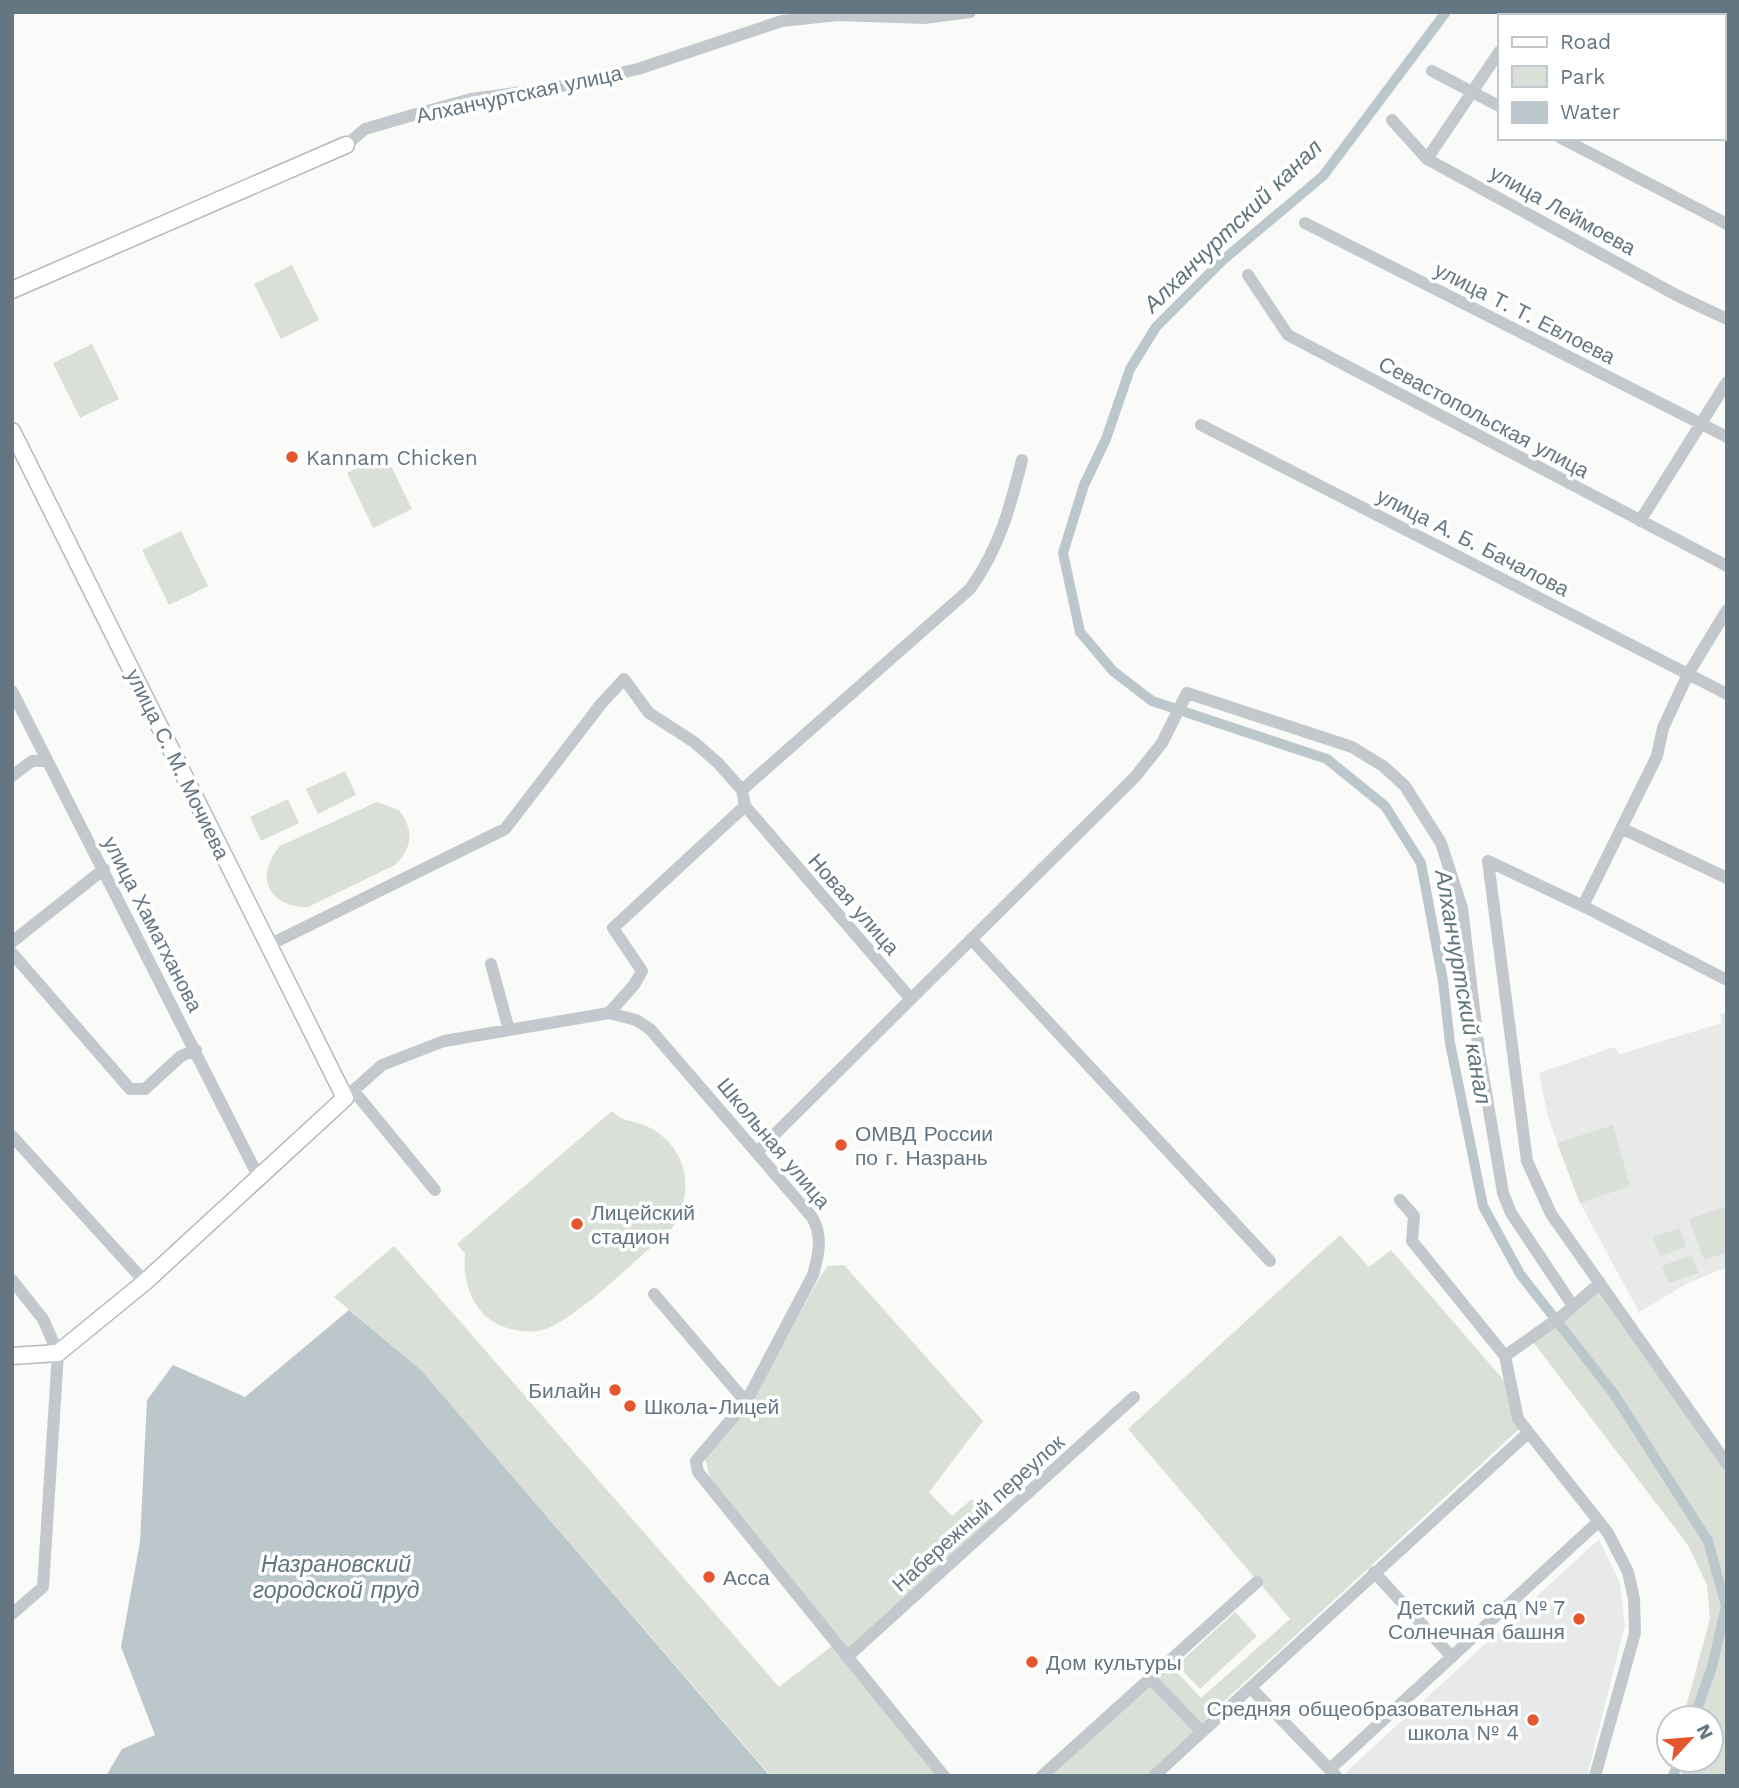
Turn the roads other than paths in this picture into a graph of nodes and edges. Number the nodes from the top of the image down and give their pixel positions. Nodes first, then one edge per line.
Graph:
1 (970, 12) edge
2 (1498, 53) edge
3 (1432, 71) dead end
4 (1471, 91) junction
5 (1498, 105) edge
6 (1392, 120) dead end
7 (1565, 140) edge
8 (346, 145) joint
9 (1427, 159) junction
10 (1305, 223) dead end
11 (1727, 224) edge
12 (1248, 275) dead end
13 (12, 290) edge
14 (1727, 319) edge
15 (1727, 382) edge
16 (1700, 424) junction
17 (1201, 425) dead end
18 (12, 431) edge
19 (1727, 437) edge
20 (1022, 460) dead end
21 (1640, 521) junction
22 (1727, 566) edge
23 (1727, 610) edge
24 (1688, 674) junction
25 (12, 691) edge
26 (1727, 694) edge
27 (47, 761) junction
28 (12, 776) edge
29 (742, 790) junction
30 (745, 806) junction
31 (1623, 829) junction
32 (104, 869) junction
33 (1727, 878) edge
34 (1583, 906) junction
35 (971, 939) junction
36 (12, 942) edge
37 (269, 945) junction
38 (12, 953) edge
39 (491, 964) dead end
40 (1727, 980) edge
41 (911, 999) junction
42 (609, 1013) junction
43 (509, 1030) junction
44 (196, 1050) junction
45 (349, 1094) junction
46 (12, 1136) edge
47 (757, 1152) junction
48 (258, 1176) junction
49 (435, 1190) dead end
50 (1400, 1200) dead end
51 (1270, 1261) dead end
52 (12, 1280) edge
53 (145, 1282) junction
54 (1600, 1283) junction
55 (654, 1294) dead end
56 (1573, 1306) junction
57 (58, 1353) junction
58 (12, 1356) edge
59 (1505, 1356) junction
60 (1134, 1397) dead end
61 (746, 1402) junction
62 (1528, 1433) junction
63 (1726, 1460) edge
64 (1599, 1521) junction
65 (1374, 1572) junction
66 (1257, 1582) dead end
67 (12, 1614) edge
68 (847, 1657) junction
69 (1452, 1657) junction
70 (1151, 1679) junction
71 (1251, 1688) junction
72 (1202, 1732) junction
73 (1333, 1772) edge
74 (944, 1776) edge
75 (1042, 1776) edge
76 (1154, 1776) edge
77 (1595, 1776) edge

1 - 8 street, Алханчуртская улица
2 - 4 street
3 - 4 street
4 - 5 street
4 - 9 street
6 - 9 street, улица Леймоева
7 - 11 street
8 - 13 street, Алханчуртская улица
9 - 14 street, улица Леймоева
10 - 16 street, улица Т. Т. Евлоева
12 - 21 street, Севастопольская улица
15 - 16 street
16 - 19 street, улица Т. Т. Евлоева
16 - 21 street
17 - 24 street, улица А. Б. Бачалова
18 - 37 street, улица С. М. Мочиева
20 - 29 street
21 - 22 street, Севастопольская улица
23 - 24 street
24 - 26 street, улица А. Б. Бачалова
24 - 31 street
25 - 27 street, улица Хаматханова
27 - 28 street
27 - 32 street, улица Хаматханова
29 - 30 street
29 - 37 street
30 - 41 street, Новая улица
30 - 42 street
31 - 33 street
31 - 34 street
32 - 36 street
32 - 44 street, улица Хаматханова
34 - 40 street
34 - 54 street
35 - 41 street
35 - 51 street
35 - 56 street
37 - 45 street, улица С. М. Мочиева
38 - 44 street
39 - 43 street
41 - 47 street
42 - 43 street
42 - 47 street, Школьная улица
43 - 45 street
44 - 48 street, улица Хаматханова
45 - 48 street
45 - 49 street
46 - 53 street
47 - 61 street, Школьная улица
48 - 53 street
50 - 59 street
52 - 57 street
53 - 57 street
54 - 56 street
54 - 63 street
55 - 61 street
56 - 59 street
57 - 58 street
57 - 67 street
59 - 62 street
60 - 68 street, Набережный переулок
61 - 68 street, Школьная улица
62 - 64 street
62 - 65 street
64 - 69 street
64 - 77 street
65 - 69 street
65 - 71 street
66 - 70 street
68 - 74 street
69 - 73 street
70 - 72 street
70 - 75 street
71 - 72 street
71 - 73 street
72 - 76 street

